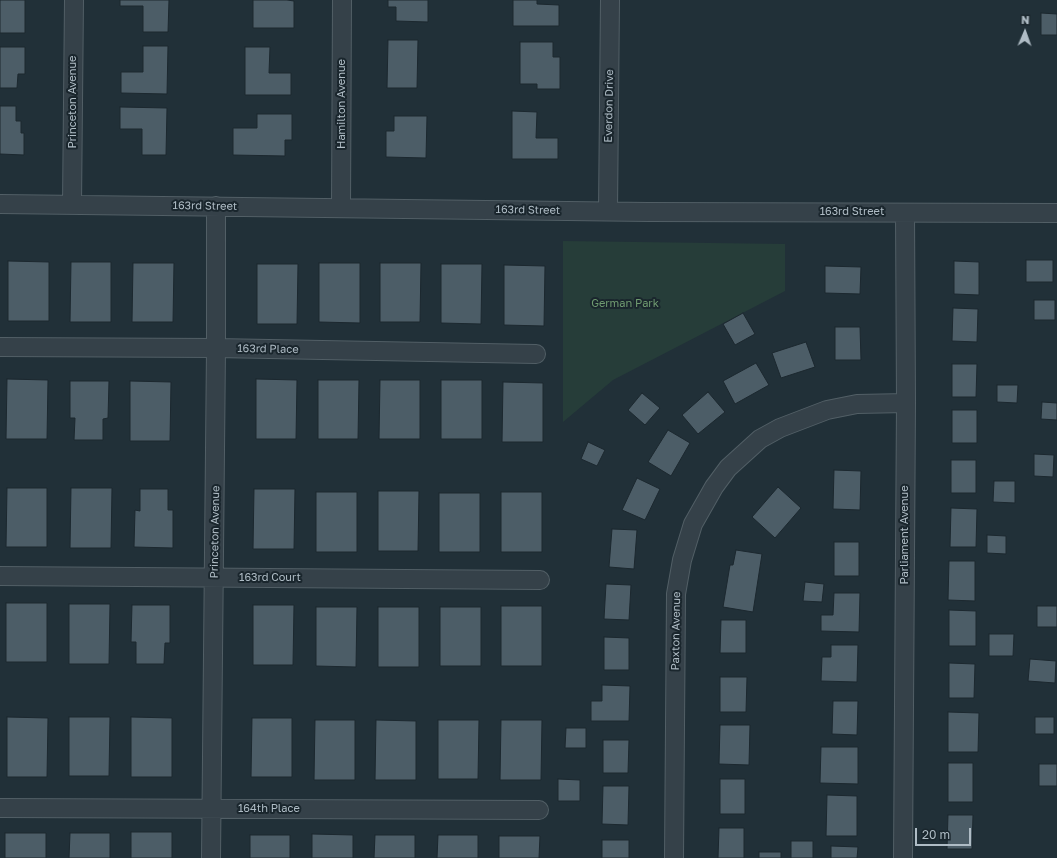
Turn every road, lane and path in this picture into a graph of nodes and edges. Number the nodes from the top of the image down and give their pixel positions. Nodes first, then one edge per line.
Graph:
1 (74, 0) edge
2 (342, 0) edge
3 (610, 0) edge
4 (0, 204) edge
5 (72, 205) junction
6 (216, 206) junction
7 (341, 208) junction
8 (608, 211) junction
9 (905, 213) junction
10 (1057, 213) edge
11 (0, 347) edge
12 (216, 348) junction
13 (536, 354) dead end
14 (906, 403) junction
15 (0, 576) edge
16 (214, 578) junction
17 (540, 580) dead end
18 (0, 808) edge
19 (212, 809) junction
20 (539, 810) dead end
21 (212, 858) edge
22 (674, 858) edge
23 (903, 858) edge

1 - 5 street, Princeton Avenue
2 - 7 street, Hamilton Avenue
3 - 8 street, Everdon Drive
4 - 5 street, 163rd Street
5 - 6 street, 163rd Street
6 - 7 street, 163rd Street
6 - 12 street, Princeton Avenue
7 - 8 street, 163rd Street
8 - 9 street, 163rd Street
9 - 10 street, 163rd Street
9 - 14 street, Parliament Avenue
11 - 12 street, 163rd Place
12 - 13 street, 163rd Place
12 - 16 street, Princeton Avenue
14 - 22 street, Paxton Avenue
14 - 23 street, Parliament Avenue
15 - 16 street, 163rd Court
16 - 17 street, 163rd Court
16 - 19 street, Princeton Avenue
18 - 19 street, 164th Place
19 - 20 street, 164th Place
19 - 21 street, Princeton Avenue

